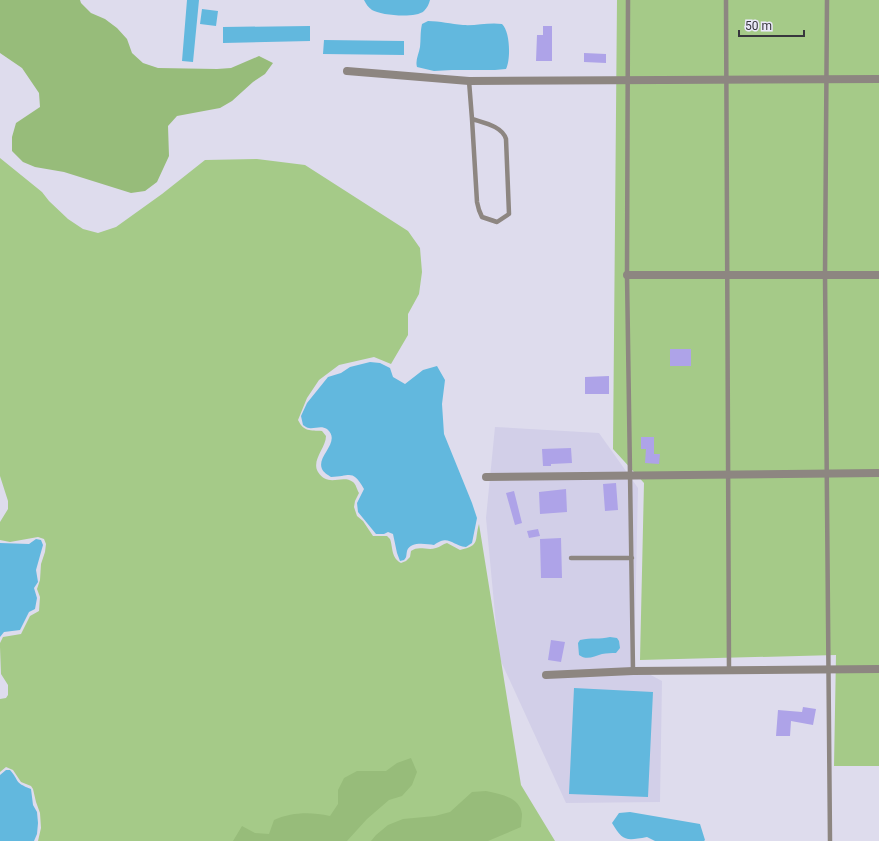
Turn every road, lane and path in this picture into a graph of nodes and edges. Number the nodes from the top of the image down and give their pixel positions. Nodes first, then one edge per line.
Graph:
1 (628, 0) edge
2 (726, 0) edge
3 (827, 0) edge
4 (347, 71) dead end
5 (628, 79) junction
6 (726, 79) junction
7 (826, 79) junction
8 (879, 79) edge
9 (469, 81) junction
10 (472, 119) junction
11 (627, 275) junction
12 (727, 275) junction
13 (825, 275) junction
14 (879, 275) edge
15 (879, 473) edge
16 (728, 474) junction
17 (827, 474) junction
18 (630, 476) junction
19 (486, 477) dead end
20 (571, 558) dead end
21 (632, 558) junction
22 (829, 669) junction
23 (879, 669) edge
24 (729, 670) junction
25 (633, 671) junction
26 (546, 675) dead end
27 (830, 841) edge

1 - 5 lane
2 - 6 lane
3 - 7 lane
4 - 9 street
5 - 6 street
5 - 9 street
5 - 11 lane
6 - 7 street
6 - 12 lane
7 - 8 street
7 - 13 lane
9 - 10 lane
10 - 10 lane
11 - 12 street
11 - 18 lane
12 - 13 street
12 - 16 lane
13 - 14 street
13 - 17 lane
15 - 17 street
16 - 17 street
16 - 18 street
16 - 24 lane
17 - 22 lane
18 - 19 street
18 - 21 lane
20 - 21 lane
21 - 25 lane
22 - 23 street
22 - 24 street
22 - 27 lane
24 - 25 street
25 - 26 street

